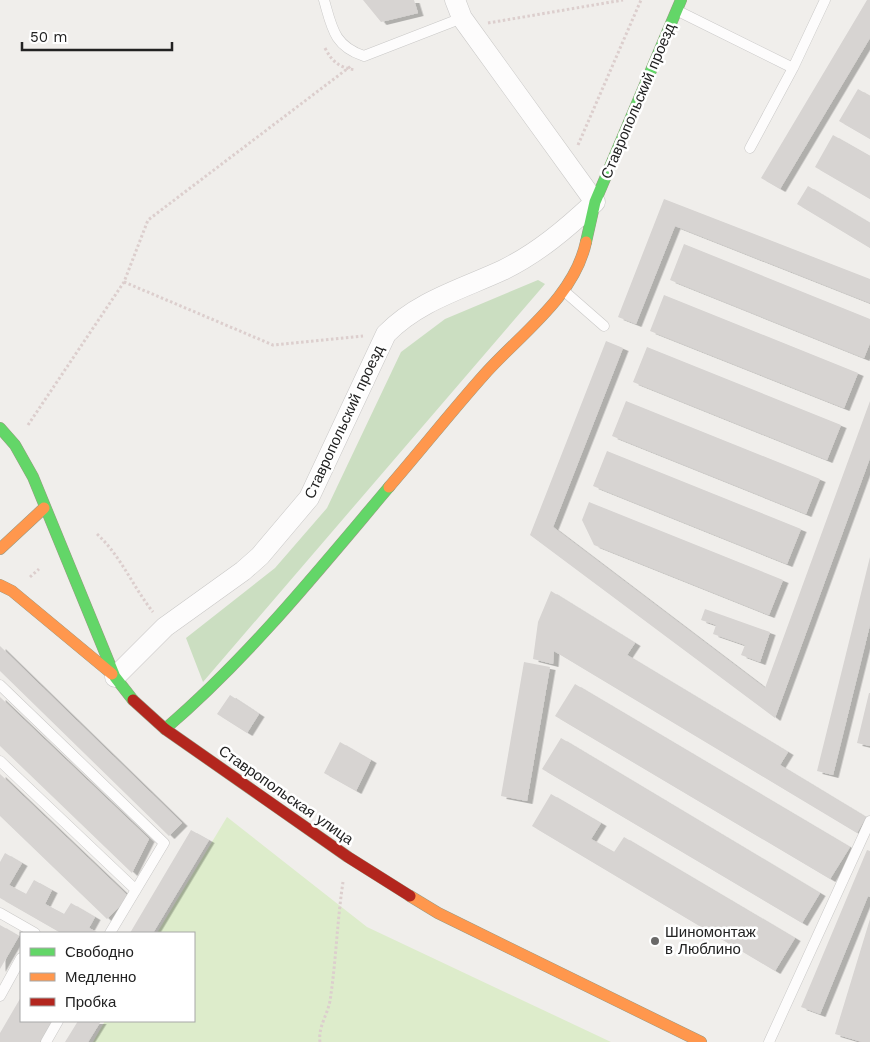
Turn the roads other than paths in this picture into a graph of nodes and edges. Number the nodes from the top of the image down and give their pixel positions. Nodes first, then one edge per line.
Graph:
1 (324, 0) edge
2 (455, 0) edge
3 (825, 0) edge
4 (678, 5) edge
5 (472, 21) junction
6 (793, 68) junction
7 (750, 148) dead end
8 (596, 202) junction
9 (564, 291) junction
10 (604, 326) dead end
11 (0, 428) edge
12 (44, 508) junction
13 (0, 549) edge
14 (0, 586) edge
15 (115, 677) junction
16 (0, 685) edge
17 (165, 729) junction
18 (0, 761) edge
19 (870, 821) edge
20 (136, 890) junction
21 (0, 913) edge
22 (33, 932) edge
23 (111, 932) edge
24 (20, 960) edge
25 (1, 993) edge
26 (57, 1022) edge
27 (46, 1042) edge
28 (701, 1042) edge
29 (768, 1042) edge

1 - 5 lane
2 - 5 street, Ставропольский проезд
3 - 6 lane
4 - 6 lane
4 - 8 street, Ставропольский проезд
5 - 8 street, Ставропольский проезд
6 - 7 lane
8 - 9 street, Ставропольский проезд
8 - 15 street, Ставропольский проезд
9 - 10 lane
9 - 17 street, Ставропольский проезд
11 - 12 street, Ставропольская улица
12 - 13 street
12 - 15 street, Ставропольская улица
14 - 15 street
15 - 17 street, Ставропольская улица
16 - 20 lane
17 - 28 street, Ставропольская улица
18 - 20 lane
19 - 29 lane
20 - 23 lane
21 - 22 lane
24 - 25 lane
26 - 27 lane

